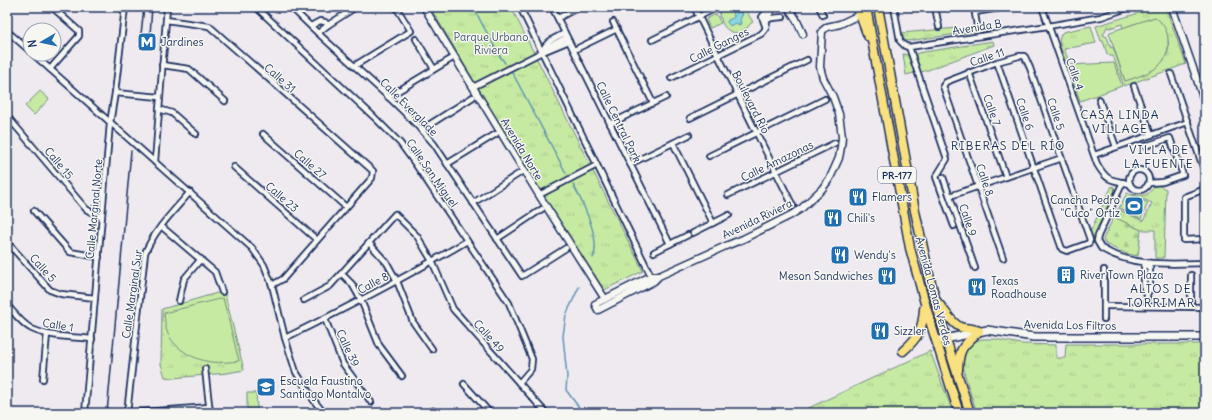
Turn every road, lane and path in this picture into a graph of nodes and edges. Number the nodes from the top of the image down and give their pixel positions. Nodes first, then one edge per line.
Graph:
1 (52, 7) edge
2 (125, 7) edge
3 (167, 7) edge
4 (256, 7) edge
5 (291, 7) edge
6 (343, 7) edge
7 (356, 7) edge
8 (396, 7) edge
9 (424, 7) edge
10 (520, 7) edge
11 (552, 7) edge
12 (579, 7) edge
13 (694, 7) edge
14 (718, 7) edge
15 (773, 7) edge
16 (783, 7) edge
17 (788, 7) edge
18 (819, 7) edge
19 (866, 7) edge
20 (878, 7) edge
21 (894, 7) edge
22 (935, 7) edge
23 (1006, 7) edge
24 (1042, 7) edge
25 (1130, 7) edge
26 (1168, 7) edge
27 (767, 10) edge
28 (975, 10) edge
29 (1173, 10) edge
30 (858, 11) edge
31 (347, 13) junction
32 (823, 15) dead end
33 (698, 17) junction
34 (783, 17) dead end
35 (558, 18) junction
36 (796, 19) junction
37 (166, 20) junction
38 (767, 20) junction
39 (613, 22) dead end
40 (328, 25) junction
41 (311, 26) junction
42 (977, 26) dead end
43 (1048, 26) junction
44 (939, 27) dead end
45 (766, 28) junction
46 (616, 29) junction
47 (7, 31) edge
48 (318, 33) junction
49 (803, 34) dead end
50 (567, 37) junction
51 (416, 39) dead end
52 (652, 40) dead end
53 (22, 44) edge
54 (909, 47) junction
55 (574, 50) junction
56 (542, 52) junction
57 (718, 56) junction
58 (451, 59) dead end
59 (807, 60) dead end
60 (42, 62) edge
61 (876, 62) junction
62 (997, 62) junction
63 (162, 65) junction
64 (354, 66) junction
65 (1030, 68) joint
66 (50, 69) junction
67 (434, 69) junction
68 (969, 72) junction
69 (1170, 74) dead end
70 (671, 78) dead end
71 (944, 84) joint
72 (1134, 86) dead end
73 (473, 87) junction
74 (115, 93) junction
75 (737, 94) junction
76 (160, 97) junction
77 (388, 97) junction
78 (473, 97) dead end
79 (666, 97) dead end
80 (1099, 98) dead end
81 (825, 99) dead end
82 (225, 101) dead end
83 (653, 103) junction
84 (1205, 103) edge
85 (159, 109) junction
86 (7, 116) edge
87 (690, 118) dead end
88 (110, 122) junction
89 (1188, 122) junction
90 (610, 124) junction
91 (421, 130) junction
92 (757, 133) junction
93 (196, 134) dead end
94 (263, 134) dead end
95 (496, 134) dead end
96 (689, 135) dead end
97 (1151, 135) junction
98 (673, 143) junction
99 (835, 143) dead end
100 (1145, 146) dead end
101 (1116, 148) junction
102 (1094, 155) junction
103 (709, 156) dead end
104 (1062, 158) junction
105 (154, 162) junction
106 (447, 164) junction
107 (630, 164) junction
108 (597, 165) junction
109 (234, 167) dead end
110 (1034, 167) junction
111 (776, 171) junction
112 (520, 173) dead end
113 (1205, 173) edge
114 (943, 177) dead end
115 (1006, 177) junction
116 (1124, 182) junction
117 (1149, 183) junction
118 (1130, 184) junction
119 (978, 187) junction
120 (1205, 190) edge
121 (190, 192) junction
122 (539, 195) junction
123 (728, 195) dead end
124 (950, 196) junction
125 (473, 203) junction
126 (793, 206) dead end
127 (346, 207) junction
128 (542, 209) dead end
129 (34, 211) dead end
130 (102, 216) junction
131 (729, 216) dead end
132 (713, 223) junction
133 (161, 226) junction
134 (954, 226) dead end
135 (497, 238) junction
136 (1205, 239) edge
137 (318, 240) junction
138 (467, 241) junction
139 (7, 242) edge
140 (369, 243) junction
141 (670, 244) junction
142 (566, 248) dead end
143 (1076, 248) joint
144 (654, 252) dead end
145 (99, 257) junction
146 (1003, 258) dead end
147 (201, 259) junction
148 (432, 261) junction
149 (1205, 263) edge
150 (1147, 264) junction
151 (975, 268) dead end
152 (1104, 270) dead end
153 (1144, 273) junction
154 (1150, 273) junction
155 (342, 274) junction
156 (1191, 275) dead end
157 (653, 279) junction
158 (397, 280) junction
159 (1144, 282) junction
160 (1150, 282) junction
161 (272, 285) junction
162 (222, 292) dead end
163 (1147, 294) junction
164 (95, 298) junction
165 (605, 299) junction
166 (304, 300) dead end
167 (361, 300) junction
168 (936, 300) junction
169 (179, 301) dead end
170 (924, 302) junction
171 (7, 305) edge
172 (1104, 306) junction
173 (1147, 306) junction
174 (1191, 307) junction
175 (1205, 307) edge
176 (325, 319) junction
177 (1104, 319) dead end
178 (979, 331) junction
179 (47, 334) junction
180 (1205, 337) edge
181 (285, 338) junction
182 (946, 338) junction
183 (92, 339) junction
184 (936, 341) junction
185 (432, 349) dead end
186 (903, 351) dead end
187 (205, 369) dead end
188 (958, 374) junction
189 (402, 376) dead end
190 (43, 380) dead end
191 (519, 383) junction
192 (464, 384) dead end
193 (371, 402) dead end
194 (209, 407) junction
195 (542, 412) edge
196 (85, 413) edge
197 (127, 413) edge
198 (130, 413) edge
199 (210, 413) edge
200 (324, 413) edge
201 (490, 413) edge
202 (959, 413) edge
203 (970, 413) edge

1 - 66 street
2 - 74 street, Calle Marginal Norte
3 - 37 street
4 - 138 street, Calle San Miguel
5 - 41 street, Calle Everglade
6 - 31 street
7 - 31 street
8 - 64 street
9 - 73 street, Avenida Norte
10 - 56 street
11 - 35 street, Calle Central Park
12 - 35 street
13 - 33 street, Boulevard Río
14 - 33 street
15 - 38 street
16 - 36 street
17 - 36 street
18 - 32 street
19 - 61 highway, Avenida Lomas Verdes / PR-177
20 - 168 highway, Avenida Lomas Verdes / PR-177
21 - 54 street
22 - 44 street
23 - 28 street
24 - 43 street, Calle 4
25 - 43 street, Avenida B
26 - 29 street
27 - 38 street
27 - 45 street
28 - 42 street
29 - 84 street
30 - 61 highway
30 - 157 street, Avenida Riviera
31 - 40 street
33 - 52 street
33 - 57 street, Boulevard Río
34 - 38 street
35 - 50 street, Calle Central Park
36 - 49 street
37 - 63 street
37 - 127 street, Calle 31
38 - 45 street
39 - 46 street
40 - 41 street
40 - 48 street
41 - 48 street, Calle Everglade
43 - 54 street, Avenida B
43 - 102 street, Calle 4
45 - 57 street, Calle Ganges
46 - 55 street
46 - 83 street
47 - 53 street
48 - 64 street, Calle Everglade
50 - 55 street, Calle Central Park
50 - 56 street
50 - 56 street
51 - 67 street
54 - 134 street
55 - 90 street, Calle Central Park
56 - 73 street
56 - 108 street
57 - 70 street, Calle Ganges
57 - 75 street, Boulevard Río
58 - 67 street
59 - 75 street
60 - 66 street
61 - 170 highway, Avenida Lomas Verdes / PR-177
62 - 65 street, Calle 11
62 - 68 street, Calle 11
62 - 110 street, Calle 6
63 - 76 street
63 - 82 street
64 - 77 street, Calle Everglade
65 - 104 street, Calle 5
66 - 88 street
67 - 77 street
68 - 71 street, Calle 11
68 - 115 street, Calle 7
69 - 89 street
71 - 119 street, Calle 8
72 - 97 street
73 - 122 street, Avenida Norte
74 - 76 street
74 - 88 street, Calle Marginal Norte
75 - 87 street
75 - 92 street, Boulevard Río
76 - 85 street
77 - 91 street, Calle Everglade
78 - 91 street
79 - 83 street
80 - 101 street
81 - 92 street
83 - 90 street
85 - 93 street
85 - 105 street
86 - 130 street, Calle 15
88 - 105 street
88 - 130 street, Calle Marginal Norte
89 - 97 street
89 - 113 street
90 - 107 street, Calle Central Park
91 - 106 street, Calle Everglade
92 - 103 street
92 - 111 street, Boulevard Río
94 - 127 street, Calle 27
95 - 106 street
96 - 98 street
97 - 101 street
98 - 107 street
98 - 132 street
99 - 111 street, Calle Amazonas
100 - 117 street
101 - 102 street
102 - 116 street, Calle 4
104 - 110 street
104 - 143 street, Calle 5
105 - 121 street
106 - 125 street, Calle Everglade
107 - 141 street, Calle Central Park
108 - 122 street
108 - 157 street
109 - 137 street, Calle 23
110 - 115 street
110 - 143 street, Calle 6
111 - 123 street, Calle Amazonas
111 - 126 street, Boulevard Río
112 - 125 street
114 - 124 street, Calle 9
115 - 119 street
116 - 118 street, Calle 4
116 - 150 street
117 - 118 street
117 - 118 street
119 - 124 street
119 - 146 street, Calle 8
120 - 136 street
121 - 133 street, Calle Marginal Sur
121 - 161 street
122 - 165 street, Avenida Norte
124 - 151 street, Calle 9
125 - 135 street, Calle Everglade
127 - 137 street
128 - 135 street
129 - 145 street
130 - 145 street, Calle Marginal Norte
131 - 132 street
132 - 141 street
133 - 147 street
133 - 197 street, Calle Marginal Sur
135 - 142 street, Calle Everglade
137 - 161 street
138 - 148 street, Calle 8
138 - 191 street, Calle San Miguel
139 - 164 street, Calle 5
140 - 148 street, Calle 49
140 - 155 street
140 - 158 street
141 - 144 street
145 - 164 street, Calle Marginal Norte
147 - 162 street
147 - 169 street
148 - 158 street, Calle 8
148 - 191 street, Calle 49
149 - 150 street
150 - 153 street
150 - 154 street
152 - 172 street
153 - 154 street
153 - 159 street
154 - 160 street
155 - 166 street
155 - 167 street
156 - 174 street
157 - 165 street, Avenida Riviera
157 - 165 street, Avenida Riviera
158 - 167 street, Calle 8
158 - 185 street
159 - 160 street
159 - 163 street
160 - 163 street
161 - 181 street
163 - 173 street
164 - 183 street, Calle Marginal Norte
167 - 176 street, Calle 8
167 - 189 street
168 - 178 highway
168 - 182 highway, Avenida Lomas Verdes / PR-177
170 - 184 highway, Avenida Lomas Verdes / PR-177
170 - 186 highway
171 - 179 street, Calle 1
172 - 173 street
172 - 177 street
173 - 174 street
174 - 175 street
176 - 181 street, Calle 8
176 - 193 street, Calle 39
178 - 180 main road, Avenida Los Filtros
178 - 182 main road, Avenida Los Filtros
178 - 188 highway
179 - 183 street, Calle 1
179 - 190 street
181 - 200 street
182 - 184 main road, Avenida Los Filtros
182 - 188 highway, Avenida Lomas Verdes / PR-177
183 - 196 street, Calle Marginal Norte
184 - 202 highway, Avenida Lomas Verdes / PR-177
187 - 194 street
188 - 203 highway, Avenida Lomas Verdes / PR-177
191 - 195 street, Calle 49
192 - 201 street
194 - 198 street
194 - 199 street

